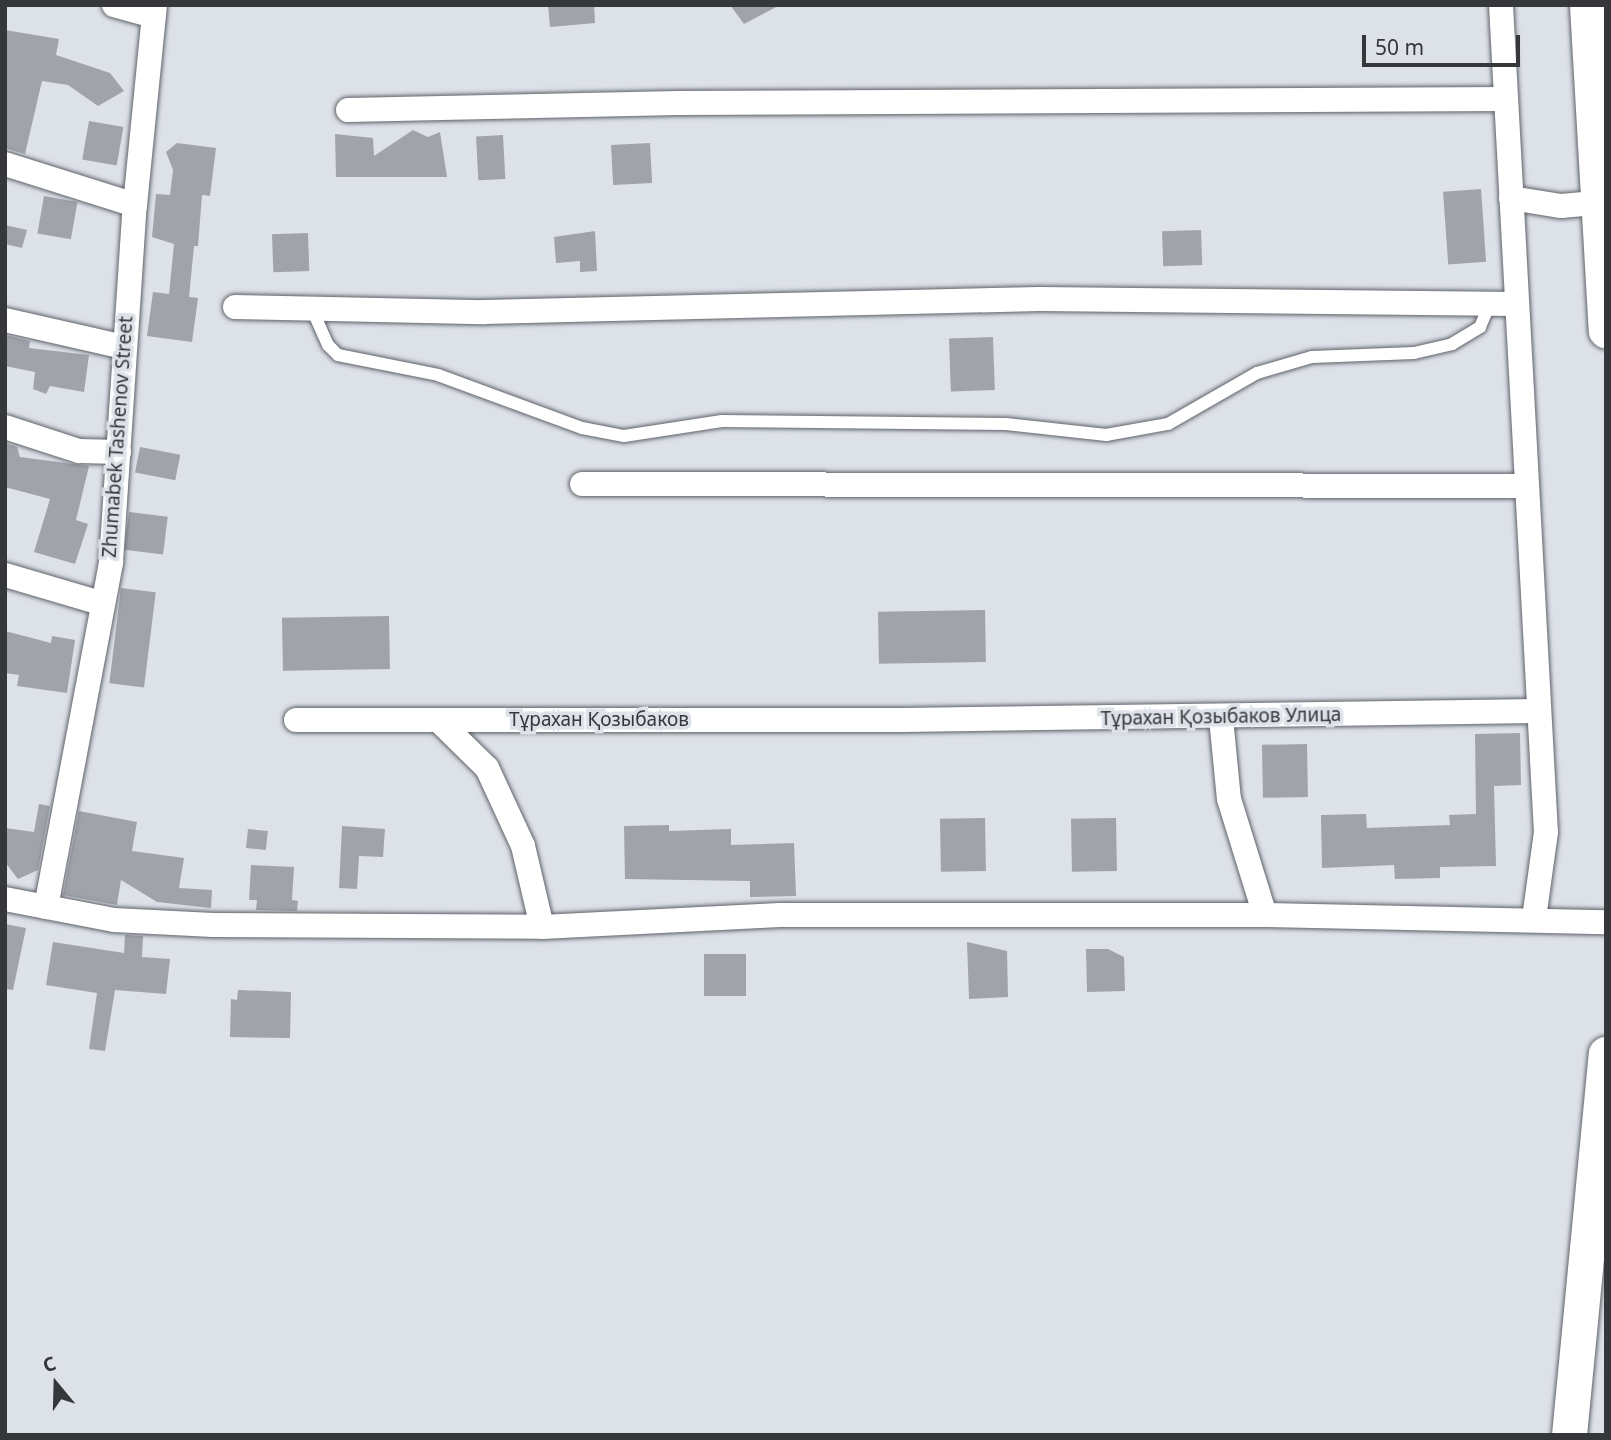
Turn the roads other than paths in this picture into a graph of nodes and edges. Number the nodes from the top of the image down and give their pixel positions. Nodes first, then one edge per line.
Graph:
1 (114, 5) edge
2 (1502, 5) edge
3 (1587, 5) edge
4 (155, 10) edge
5 (1506, 99) junction
6 (348, 110) dead end
7 (5, 164) edge
8 (1511, 198) junction
9 (1598, 203) junction
10 (135, 205) junction
11 (1490, 303) junction
12 (1516, 304) junction
13 (235, 307) dead end
14 (311, 307) junction
15 (5, 320) edge
16 (1606, 330) edge
17 (124, 347) junction
18 (5, 427) edge
19 (119, 452) junction
20 (582, 484) dead end
21 (1527, 485) junction
22 (5, 575) edge
23 (100, 603) junction
24 (1539, 711) junction
25 (1220, 718) junction
26 (296, 720) dead end
27 (902, 720) joint
28 (439, 721) junction
29 (5, 899) edge
30 (46, 907) junction
31 (1265, 915) junction
32 (1534, 918) junction
33 (1606, 922) edge
34 (542, 927) junction
35 (1606, 1054) edge
36 (1569, 1435) edge

1 - 4 street
2 - 5 street
3 - 9 main road
4 - 10 street, Zhumabek Tashenov Street
5 - 6 street
5 - 8 street
7 - 10 street
8 - 9 street
8 - 12 street
9 - 16 main road
10 - 17 street, Zhumabek Tashenov Street
11 - 12 street
11 - 14 street
11 - 14 lane
12 - 21 street
13 - 14 street
15 - 17 street
17 - 19 street, Zhumabek Tashenov Street
18 - 19 street
19 - 23 street, Zhumabek Tashenov Street
20 - 21 street
21 - 24 street
22 - 23 street
23 - 30 street, Zhumabek Tashenov Street
24 - 25 street, Тұрахан Қозыбаков Улица
24 - 32 street
25 - 27 street, Тұрахан Қозыбаков Улица
25 - 31 street
26 - 28 street, Тұрахан Қозыбаков
27 - 28 street, Тұрахан Қозыбаков
28 - 34 street
29 - 30 street
30 - 34 street
31 - 32 street
31 - 34 street
32 - 33 street
35 - 36 main road

